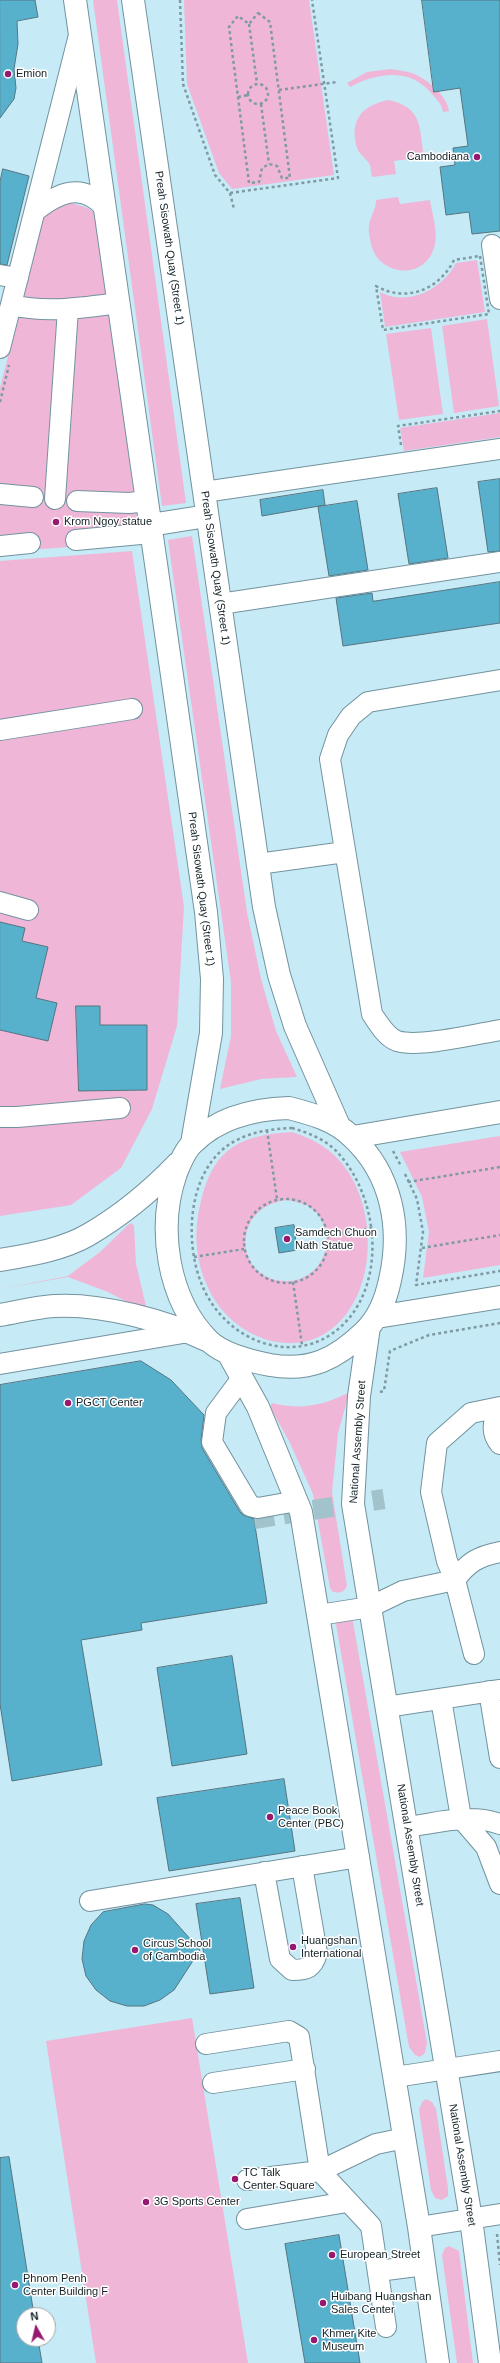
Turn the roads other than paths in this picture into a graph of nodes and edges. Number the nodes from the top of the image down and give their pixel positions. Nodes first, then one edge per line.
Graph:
1 (75, 0) edge
2 (133, 0) edge
3 (80, 34) junction
4 (105, 208) junction
5 (36, 211) junction
6 (492, 245) dead end
7 (9, 277) edge
8 (500, 299) edge
9 (118, 303) junction
10 (11, 305) junction
11 (68, 309) junction
12 (0, 348) edge
13 (500, 449) edge
14 (204, 492) junction
15 (0, 494) edge
16 (33, 497) dead end
17 (55, 499) dead end
18 (77, 501) dead end
19 (147, 501) junction
20 (207, 516) junction
21 (151, 529) junction
22 (76, 540) dead end
23 (30, 543) dead end
24 (0, 546) edge
25 (500, 562) edge
26 (220, 604) junction
27 (500, 680) edge
28 (132, 709) dead end
29 (0, 730) edge
30 (345, 852) junction
31 (258, 864) junction
32 (0, 902) edge
33 (28, 910) dead end
34 (500, 1030) edge
35 (120, 1108) dead end
36 (500, 1112) edge
37 (0, 1117) edge
38 (346, 1131) junction
39 (186, 1152) junction
40 (0, 1260) edge
41 (500, 1297) edge
42 (0, 1315) edge
43 (373, 1322) junction
44 (189, 1332) junction
45 (210, 1341) junction
46 (228, 1353) junction
47 (0, 1364) edge
48 (242, 1378) junction
49 (500, 1407) edge
50 (500, 1444) edge
51 (297, 1501) junction
52 (500, 1552) edge
53 (455, 1580) junction
54 (370, 1608) junction
55 (318, 1615) junction
56 (474, 1654) dead end
57 (494, 1690) edge
58 (441, 1699) junction
59 (386, 1707) junction
60 (500, 1758) edge
61 (461, 1818) junction
62 (500, 1824) edge
63 (407, 1827) junction
64 (358, 1857) junction
65 (302, 1866) junction
66 (264, 1872) junction
67 (500, 1884) edge
68 (90, 1901) dead end
69 (206, 2044) dead end
70 (500, 2061) edge
71 (305, 2069) junction
72 (447, 2070) junction
73 (395, 2077) junction
74 (213, 2083) dead end
75 (405, 2138) junction
76 (320, 2170) junction
77 (247, 2180) dead end
78 (347, 2202) junction
79 (498, 2215) edge
80 (471, 2218) junction
81 (247, 2219) dead end
82 (419, 2227) junction
83 (425, 2265) junction
84 (378, 2271) junction
85 (386, 2327) dead end
86 (438, 2363) edge
87 (490, 2363) edge

1 - 3 main road, Preah Sisowath Quay (Street 1)
2 - 14 main road, Preah Sisowath Quay (Street 1)
3 - 4 main road, Preah Sisowath Quay (Street 1)
3 - 5 street, Preah Sisowath Quay (Street 1)
4 - 5 street
4 - 9 main road, Preah Sisowath Quay (Street 1)
5 - 7 street, Preah Sisowath Quay (Street 1)
6 - 8 street
7 - 10 street, Preah Sisowath Quay (Street 1)
9 - 11 street
9 - 19 main road, Preah Sisowath Quay (Street 1)
10 - 11 street
10 - 12 street, Preah Sisowath Quay (Street 1)
11 - 17 street
13 - 14 street
14 - 20 main road, Preah Sisowath Quay (Street 1)
15 - 16 street
18 - 19 street
19 - 21 main road, Preah Sisowath Quay (Street 1)
20 - 21 main road
20 - 26 main road, Preah Sisowath Quay (Street 1)
21 - 22 street
21 - 39 main road, Preah Sisowath Quay (Street 1)
23 - 24 street
25 - 26 street
26 - 31 main road, Preah Sisowath Quay (Street 1)
27 - 30 street
28 - 29 street
30 - 31 street
30 - 34 street
31 - 38 main road, Preah Sisowath Quay (Street 1)
32 - 33 street
35 - 37 street
36 - 38 main road
38 - 39 main road
38 - 43 main road
39 - 40 main road
39 - 45 main road, Preah Sisowath Quay (Street 1)
41 - 43 main road
42 - 44 main road
43 - 46 main road
43 - 54 main road, National Assembly Street
44 - 45 main road
44 - 47 street
45 - 46 main road
46 - 48 main road
48 - 51 main road
48 - 51 street
49 - 50 street
49 - 53 street
51 - 55 main road
52 - 53 street
53 - 54 street
53 - 56 street
54 - 55 street
54 - 59 main road, National Assembly Street
55 - 64 main road
57 - 58 street
57 - 60 street
58 - 59 street
58 - 61 street
59 - 63 main road, National Assembly Street
61 - 62 street
61 - 63 street
61 - 67 street
63 - 72 main road, National Assembly Street
64 - 65 street
64 - 73 main road
65 - 66 street
65 - 66 street
66 - 68 street
69 - 71 street
70 - 72 street
71 - 74 street
71 - 76 street
72 - 73 street
72 - 80 main road, National Assembly Street
73 - 75 main road
75 - 76 street
75 - 82 main road
76 - 77 street
76 - 78 street
78 - 81 street
78 - 84 street
79 - 80 street
80 - 82 street
80 - 87 main road, National Assembly Street
82 - 83 main road
83 - 84 street
83 - 86 main road
84 - 85 street

